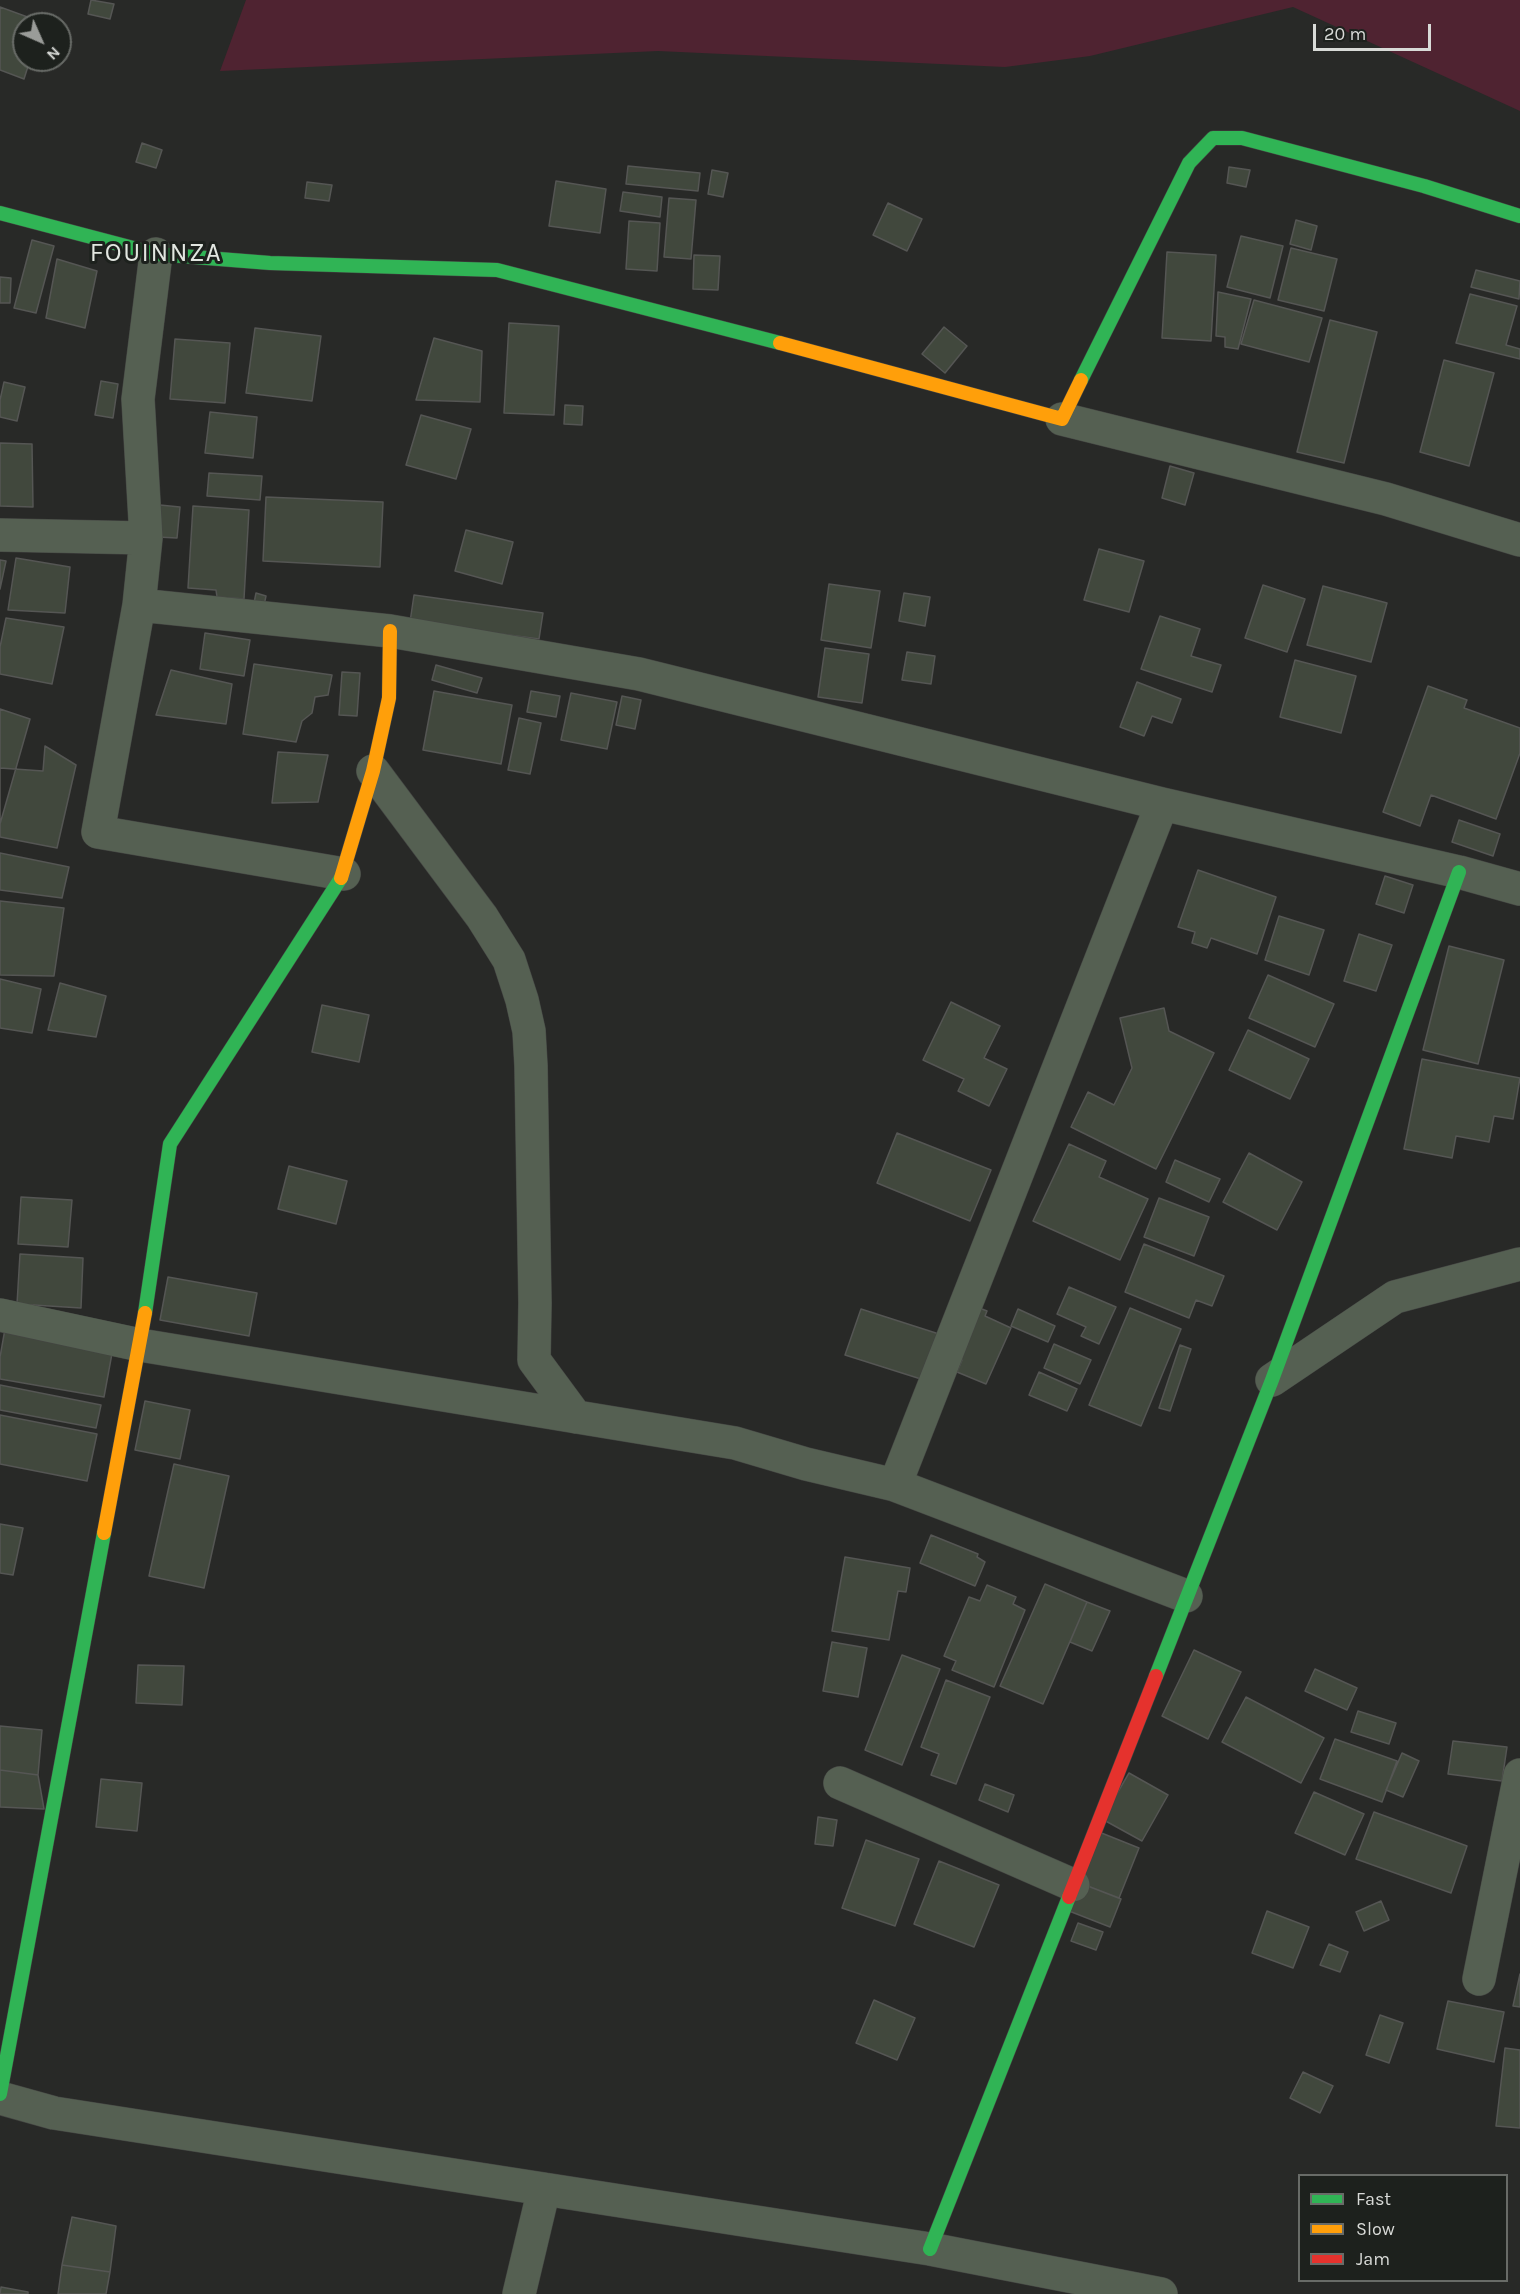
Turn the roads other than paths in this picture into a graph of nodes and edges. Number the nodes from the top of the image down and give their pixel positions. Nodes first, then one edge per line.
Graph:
1 (0, 213) edge
2 (1520, 216) edge
3 (156, 254) junction
4 (1062, 419) junction
5 (0, 535) edge
6 (146, 538) junction
7 (1520, 540) edge
8 (139, 605) junction
9 (390, 631) junction
10 (373, 771) junction
11 (1162, 804) junction
12 (1459, 872) junction
13 (344, 874) junction
14 (1520, 889) edge
15 (1520, 1264) edge
16 (0, 1315) edge
17 (140, 1345) junction
18 (1272, 1380) junction
19 (576, 1417) junction
20 (895, 1485) junction
21 (1186, 1596) junction
22 (1520, 1775) edge
23 (840, 1783) dead end
24 (1512, 1855) edge
25 (1073, 1885) junction
26 (1479, 1979) dead end
27 (0, 2096) edge
28 (544, 2188) junction
29 (930, 2248) junction
30 (519, 2294) edge
31 (1161, 2294) edge

1 - 3 street
2 - 4 street
3 - 4 street
3 - 6 street
4 - 7 street
5 - 6 street
6 - 8 street
8 - 9 street
8 - 13 street
9 - 10 street
9 - 11 street
10 - 13 street
10 - 19 street
11 - 12 street
11 - 20 street
12 - 14 street
12 - 18 street
13 - 17 street
15 - 18 street
16 - 17 street
17 - 19 street
17 - 27 street
18 - 21 street
19 - 20 street
20 - 21 street
21 - 25 street
22 - 24 street
23 - 25 street
24 - 26 street
25 - 29 street
27 - 28 street
28 - 29 street
28 - 30 street
29 - 31 street

